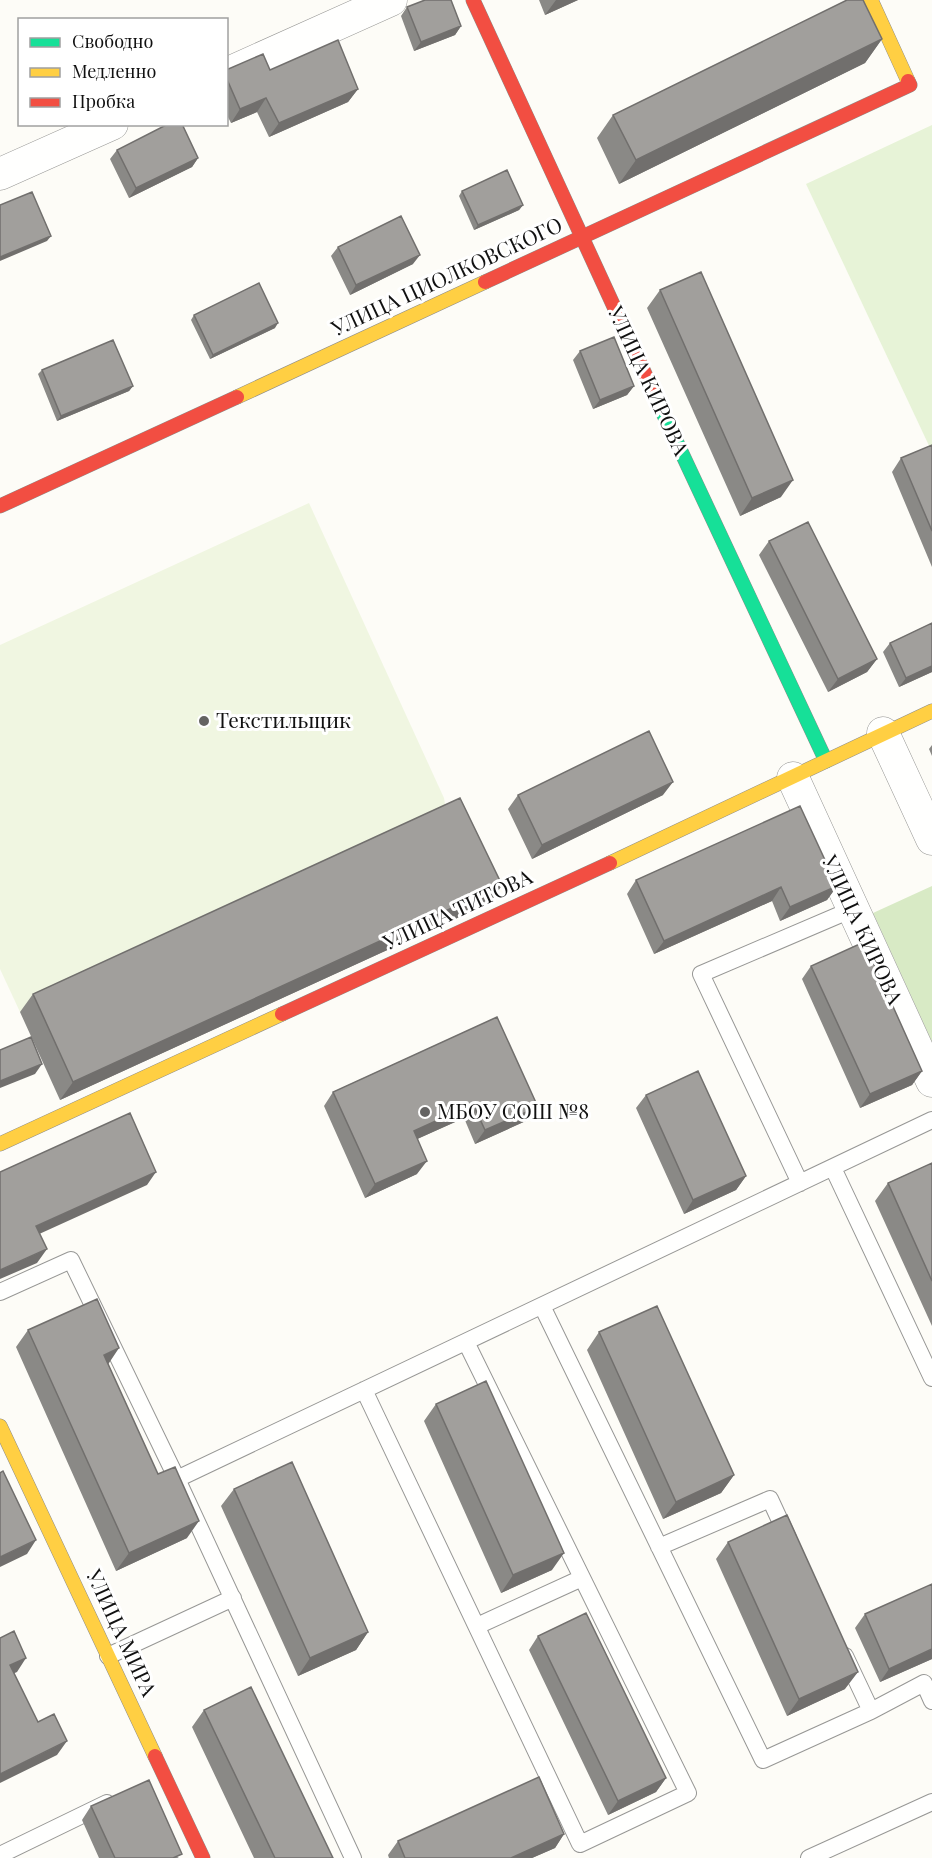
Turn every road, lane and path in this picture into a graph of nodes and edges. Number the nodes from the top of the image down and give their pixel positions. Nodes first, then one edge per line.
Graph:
1 (391, 0) edge
2 (473, 0) edge
3 (871, 0) edge
4 (228, 73) edge
5 (108, 126) edge
6 (0, 174) edge
7 (581, 238) junction
8 (0, 506) edge
9 (932, 711) edge
10 (883, 733) junction
11 (826, 761) junction
12 (793, 778) junction
13 (932, 839) edge
14 (853, 909) junction
15 (932, 1081) edge
16 (932, 1120) edge
17 (0, 1144) edge
18 (833, 1168) junction
19 (800, 1183) junction
20 (0, 1292) edge
21 (542, 1305) junction
22 (466, 1342) junction
23 (932, 1378) edge
24 (364, 1390) junction
25 (0, 1426) edge
26 (18, 1465) junction
27 (0, 1472) edge
28 (177, 1479) junction
29 (659, 1546) junction
30 (795, 1552) edge
31 (582, 1578) junction
32 (233, 1598) junction
33 (477, 1626) junction
34 (836, 1637) edge
35 (108, 1656) junction
36 (932, 1701) edge
37 (871, 1711) junction
38 (122, 1795) edge
39 (932, 1802) edge
40 (0, 1855) edge
41 (203, 1858) edge
42 (353, 1858) edge
43 (809, 1858) edge

1 - 4 street
2 - 7 street, УЛИЦА КИРОВА
3 - 7 street, УЛИЦА ЦИОЛКОВСКОГО
5 - 6 street
7 - 8 street, УЛИЦА ЦИОЛКОВСКОГО
7 - 11 street, УЛИЦА КИРОВА
9 - 10 street, УЛИЦА ТИТОВА
10 - 11 street, УЛИЦА ТИТОВА
10 - 13 street
11 - 12 street, УЛИЦА ТИТОВА
12 - 14 street, УЛИЦА КИРОВА
12 - 17 street, УЛИЦА ТИТОВА
14 - 15 street, УЛИЦА КИРОВА
14 - 19 lane
16 - 18 lane
18 - 19 lane
18 - 23 lane
19 - 21 lane
20 - 28 lane
21 - 22 lane
21 - 29 lane
22 - 24 lane
22 - 31 lane
24 - 28 lane
24 - 33 lane
25 - 26 street, УЛИЦА МИРА
26 - 27 lane
26 - 35 street, УЛИЦА МИРА
28 - 32 lane
29 - 30 lane
29 - 37 lane
31 - 33 lane
31 - 33 lane
32 - 35 lane
32 - 42 lane
34 - 37 lane
35 - 41 street, УЛИЦА МИРА
36 - 37 lane
38 - 40 lane
39 - 43 lane

